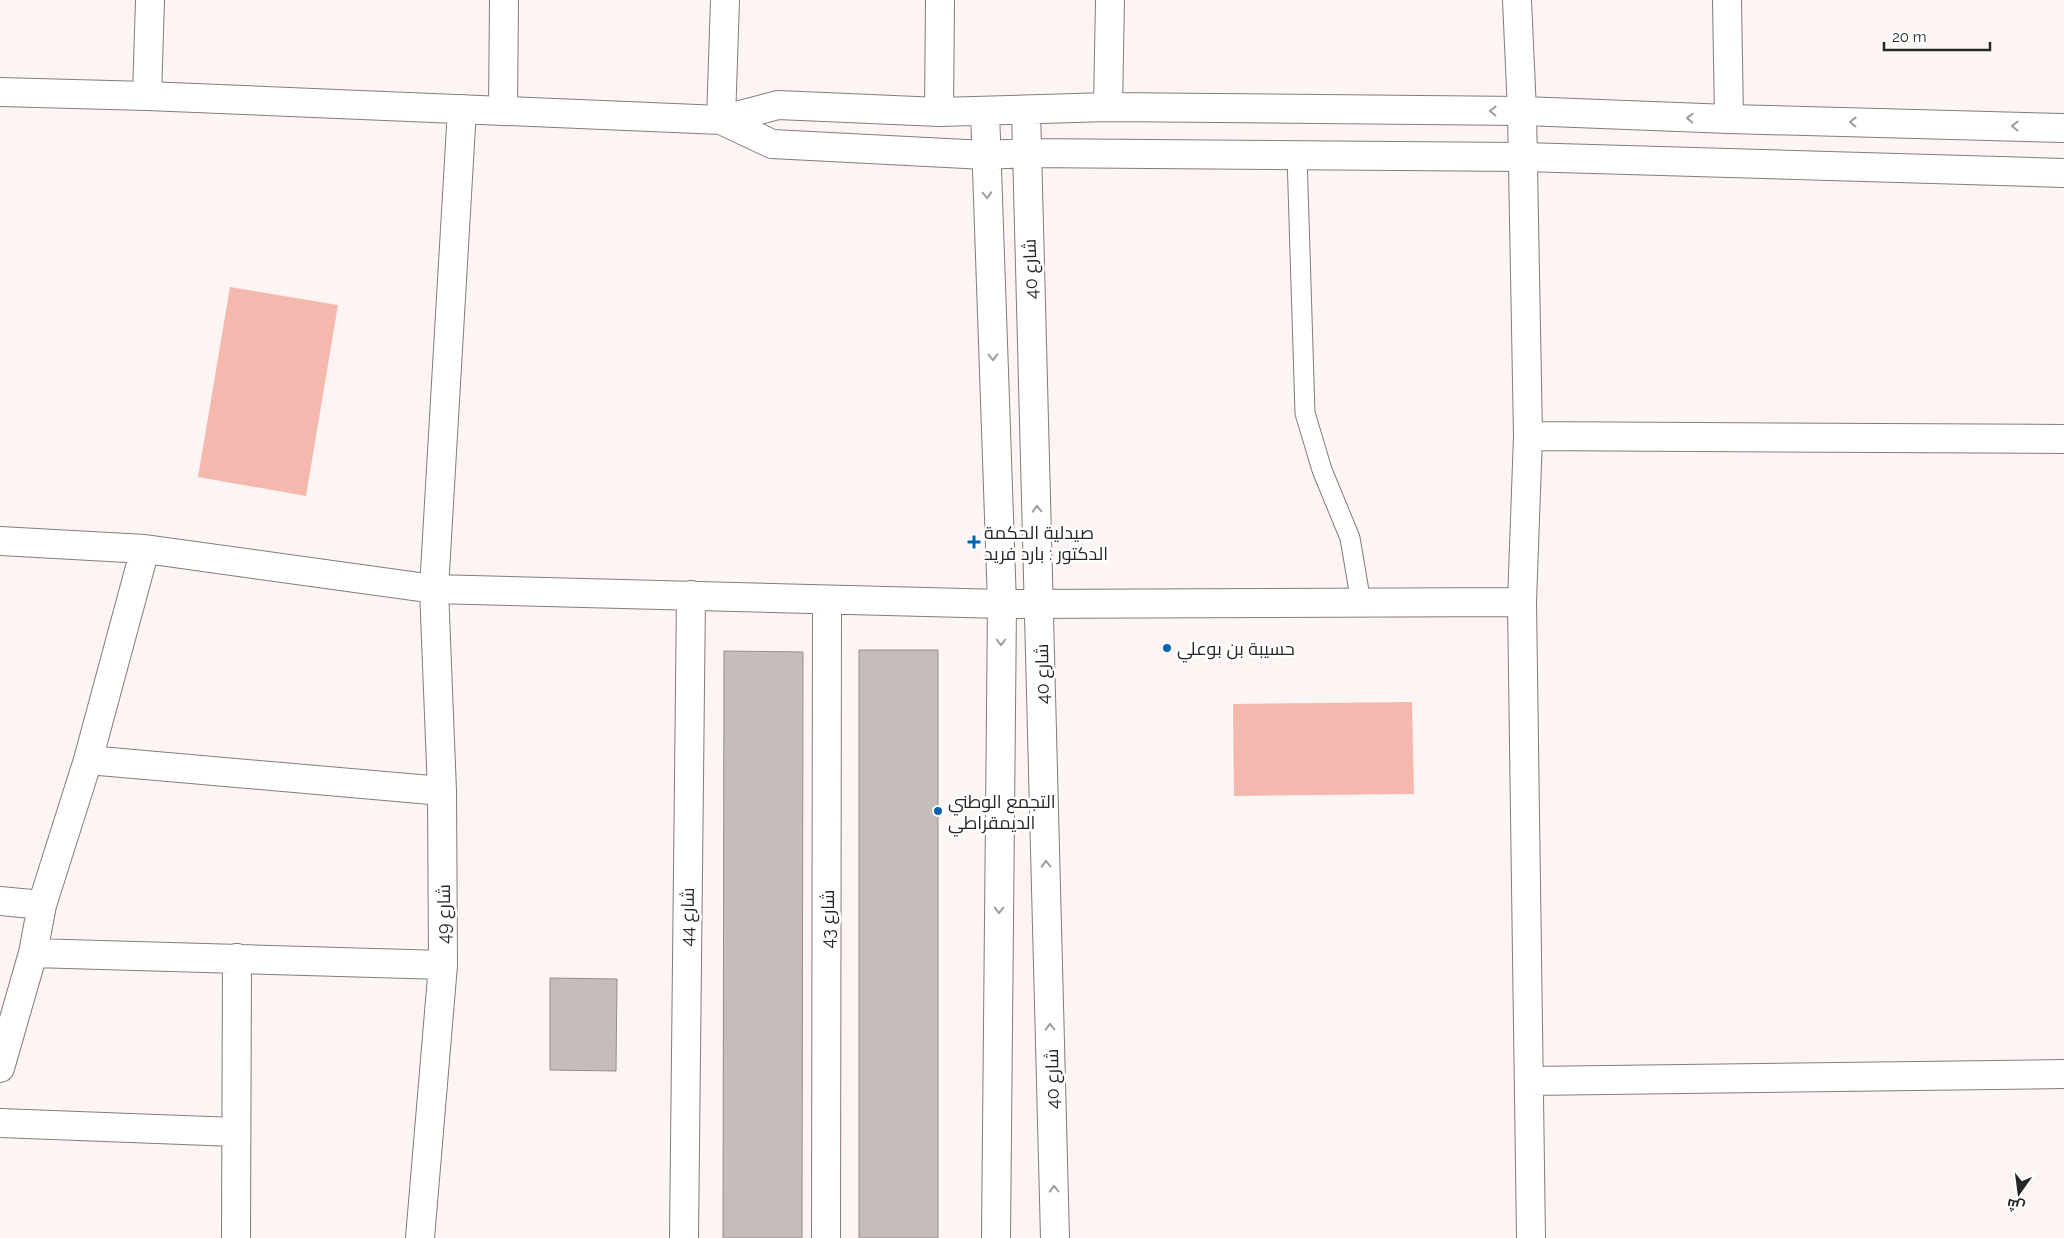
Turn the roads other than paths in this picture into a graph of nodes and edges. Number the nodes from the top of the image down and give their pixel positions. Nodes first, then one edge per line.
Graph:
1 (150, 0) edge
2 (504, 0) edge
3 (724, 0) edge
4 (940, 0) edge
5 (1110, 0) edge
6 (1517, 0) edge
7 (1727, 0) edge
8 (0, 92) edge
9 (147, 96) junction
10 (1108, 107) junction
11 (462, 109) junction
12 (1026, 110) junction
13 (503, 111) junction
14 (985, 111) junction
15 (1522, 111) junction
16 (939, 112) junction
17 (1729, 119) junction
18 (720, 120) junction
19 (2064, 128) edge
20 (1027, 153) junction
21 (986, 155) junction
22 (1297, 155) junction
23 (1522, 157) junction
24 (2064, 173) edge
25 (1528, 436) junction
26 (2064, 439) edge
27 (0, 541) edge
28 (145, 549) junction
29 (434, 589) junction
30 (691, 595) junction
31 (827, 601) junction
32 (1361, 602) junction
33 (1522, 602) junction
34 (1040, 603) junction
35 (1002, 604) junction
36 (88, 760) junction
37 (442, 791) junction
38 (0, 901) edge
39 (42, 904) junction
40 (33, 953) junction
41 (238, 958) junction
42 (443, 965) junction
43 (0, 1068) edge
44 (2064, 1074) edge
45 (1529, 1081) junction
46 (0, 1123) edge
47 (235, 1132) junction
48 (236, 1238) edge
49 (420, 1238) edge
50 (684, 1238) edge
51 (826, 1238) edge
52 (996, 1238) edge
53 (1055, 1238) edge
54 (1531, 1238) edge

1 - 9 street
2 - 13 street
3 - 18 street
4 - 16 street
5 - 10 street
6 - 15 street
7 - 17 street
8 - 9 street
9 - 11 street
10 - 12 street
15 -> 10 street
11 - 13 street
11 - 29 street, شارع 49
12 - 14 street
12 - 20 street, شارع 40
13 - 18 street
14 - 16 street
14 - 21 street
17 -> 15 street
15 - 23 street
16 - 18 street
19 -> 17 street
18 - 21 street
20 - 21 street
20 - 22 street
34 -> 20 street, شارع 40
21 -> 35 street
22 - 23 street
22 - 32 lane
23 - 24 street
23 - 25 street
25 - 26 street
25 - 33 street
27 - 28 street
28 - 29 street
28 - 36 street
29 - 30 street
29 - 37 street, شارع 49
30 - 31 street
30 - 50 street, شارع 44
31 - 35 street
31 - 51 street, شارع 43
32 - 33 street
32 - 34 street
33 - 45 street
34 - 35 street
53 -> 34 street, شارع 40
35 -> 52 street
36 - 37 street
36 - 39 street
37 - 42 street, شارع 49
38 - 39 street
39 - 40 street
40 - 41 street
40 - 43 street
41 - 42 street
41 - 47 street
42 - 49 street, شارع 49
44 - 45 street
45 - 54 street
46 - 47 street
47 - 48 street

